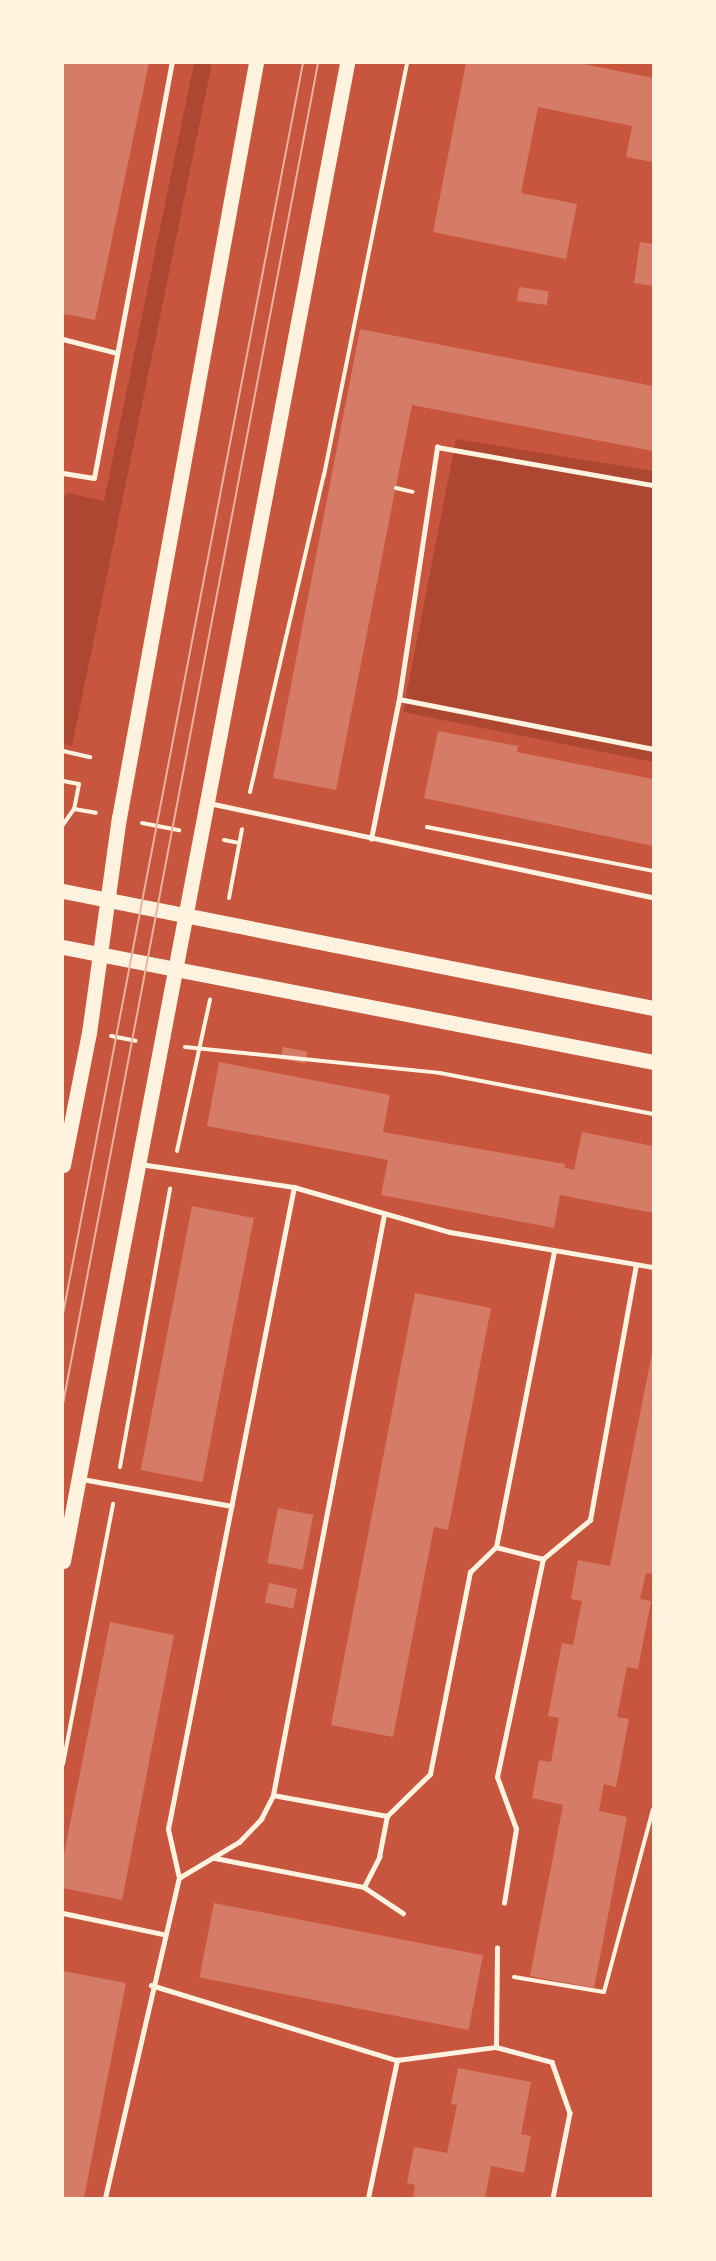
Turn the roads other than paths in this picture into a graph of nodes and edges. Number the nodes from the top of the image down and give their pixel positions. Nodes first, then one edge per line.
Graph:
1 (172, 63) edge
2 (256, 63) edge
3 (347, 63) edge
4 (63, 339) edge
5 (117, 353) junction
6 (63, 473) edge
7 (653, 484) edge
8 (399, 699) junction
9 (653, 749) edge
10 (209, 803) junction
11 (371, 839) junction
12 (63, 891) edge
13 (653, 897) edge
14 (105, 900) junction
15 (186, 915) junction
16 (63, 947) edge
17 (100, 954) junction
18 (176, 969) junction
19 (653, 1008) edge
20 (653, 1062) edge
21 (140, 1164) junction
22 (63, 1165) edge
23 (294, 1188) junction
24 (384, 1215) junction
25 (554, 1252) junction
26 (636, 1265) junction
27 (653, 1268) edge
28 (80, 1478) junction
29 (232, 1506) junction
30 (496, 1547) junction
31 (543, 1559) junction
32 (63, 1561) edge
33 (273, 1795) junction
34 (387, 1816) junction
35 (215, 1858) junction
36 (179, 1878) junction
37 (364, 1887) junction
38 (504, 1903) dead end
39 (63, 1913) edge
40 (404, 1913) dead end
41 (163, 1934) junction
42 (497, 1948) dead end
43 (151, 1985) junction
44 (496, 2047) junction
45 (397, 2060) junction
46 (105, 2198) edge
47 (368, 2198) edge
48 (553, 2198) edge

1 - 5 lane
2 - 14 main road
3 - 10 main road
4 - 5 lane
5 - 6 lane
7 - 8 lane
8 - 9 lane
8 - 11 lane
10 - 11 lane
10 - 15 main road
11 - 13 lane
12 - 14 main road
14 - 15 main road
14 - 17 main road
15 - 18 main road
15 - 19 main road
16 - 17 main road
17 - 18 main road
17 - 22 main road
18 - 20 main road
18 - 21 main road
21 - 23 lane
21 - 28 main road
23 - 24 lane
23 - 29 lane
24 - 25 lane
24 - 33 lane
25 - 26 lane
25 - 30 lane
26 - 27 lane
26 - 31 lane
28 - 29 lane
28 - 32 main road
29 - 36 lane
30 - 31 lane
30 - 34 lane
31 - 38 lane
33 - 34 lane
33 - 35 lane
34 - 37 lane
35 - 36 lane
35 - 37 lane
36 - 41 lane
37 - 40 lane
39 - 41 lane
41 - 43 lane
42 - 44 lane
43 - 45 lane
43 - 46 lane
44 - 45 lane
44 - 48 lane
45 - 47 lane

